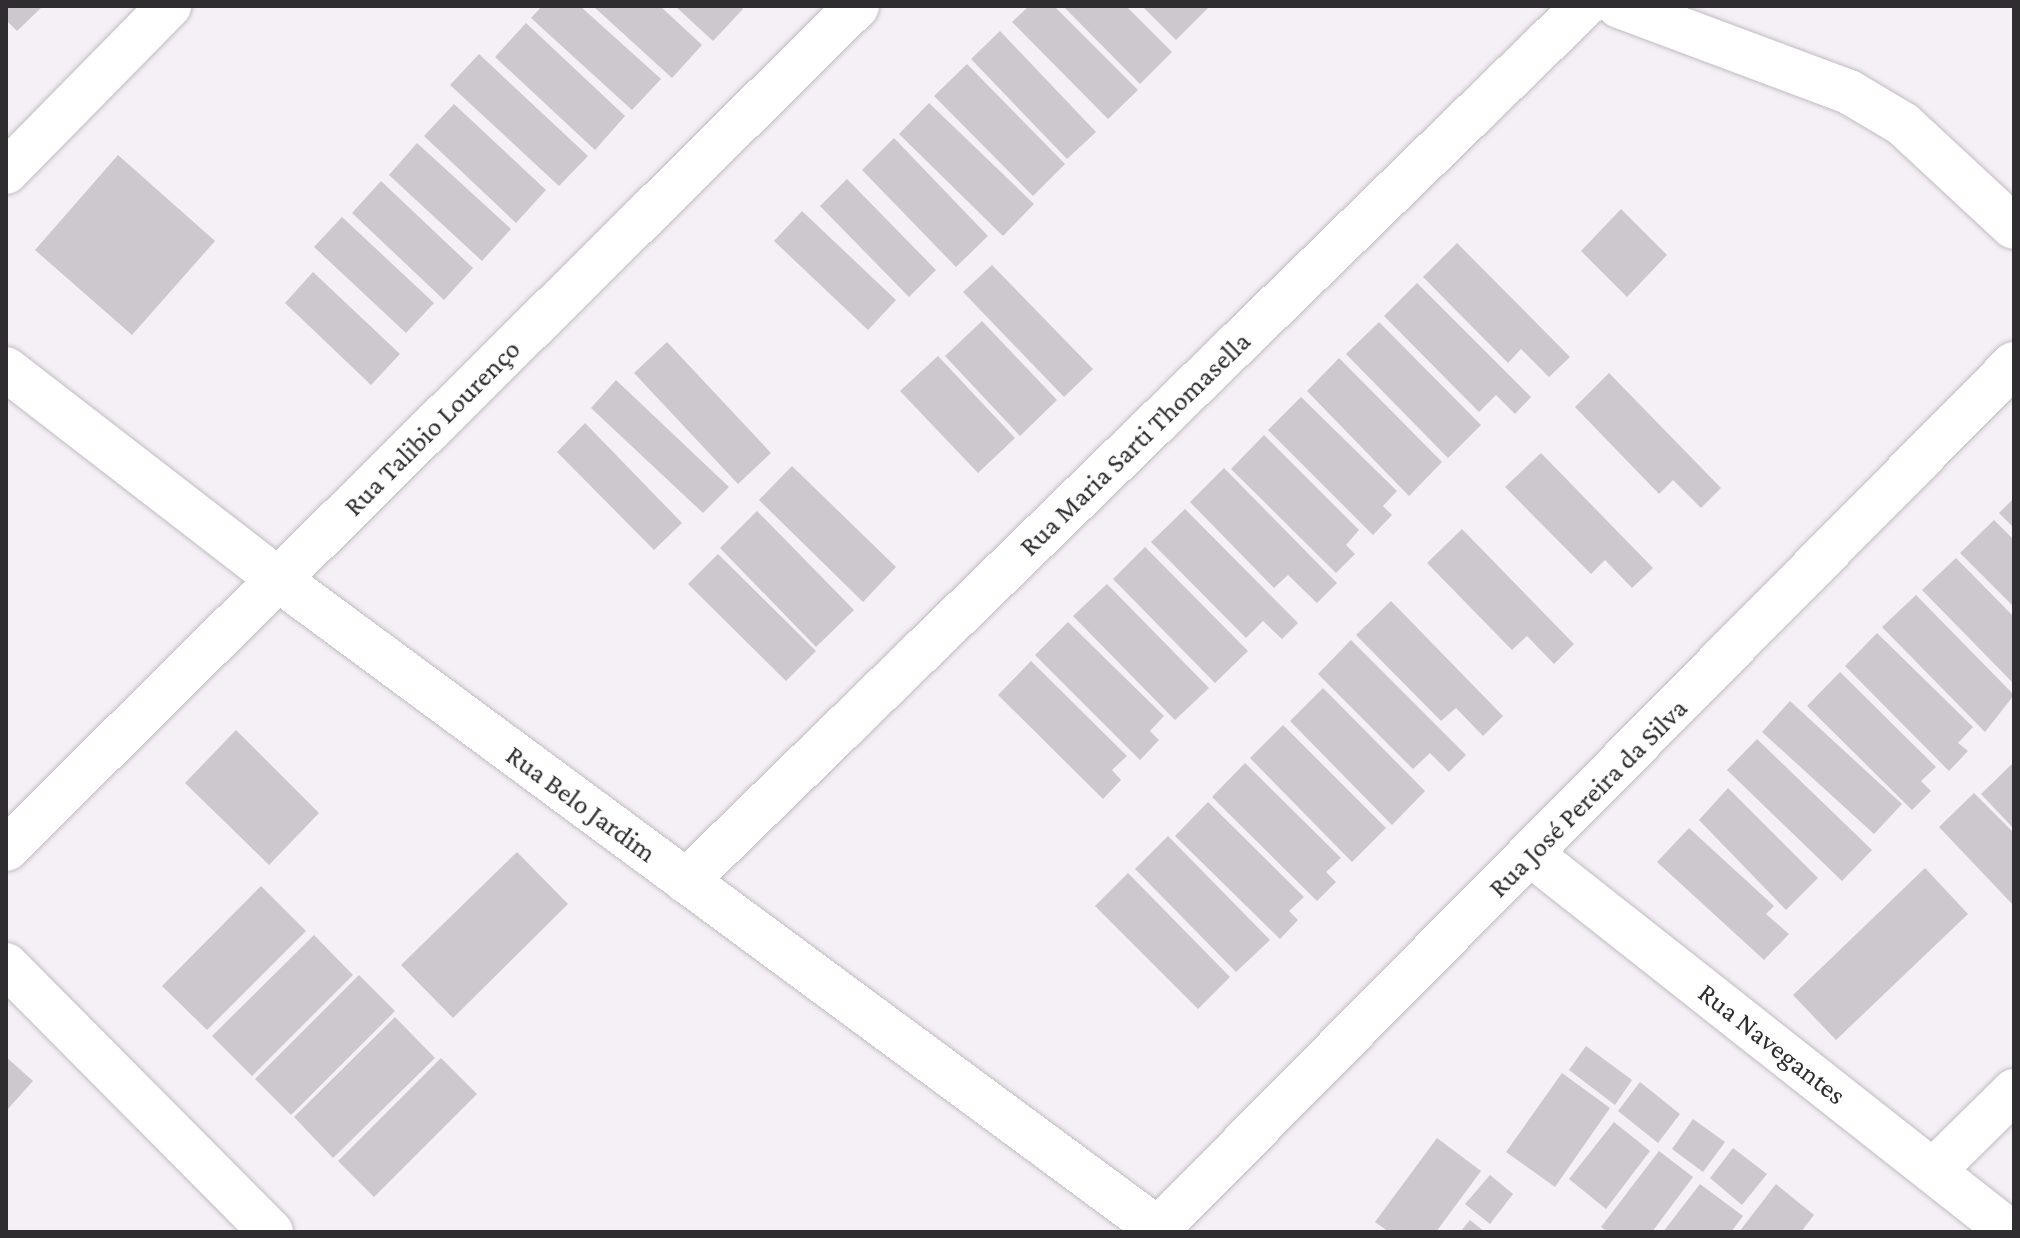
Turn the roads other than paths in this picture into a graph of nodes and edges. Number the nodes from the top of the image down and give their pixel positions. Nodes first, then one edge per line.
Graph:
1 (169, 6) edge
2 (857, 6) edge
3 (1584, 6) edge
4 (1619, 6) edge
5 (6, 172) edge
6 (2014, 227) edge
7 (2014, 364) edge
8 (6, 369) edge
9 (279, 580) junction
10 (6, 849) edge
11 (1533, 856) junction
12 (686, 881) junction
13 (6, 965) edge
14 (2014, 1091) edge
15 (1933, 1171) junction
16 (1160, 1230) edge
17 (271, 1232) edge
18 (2010, 1232) edge

1 - 5 street
2 - 9 street, Rua Talibio Lourenço
3 - 12 street, Rua Maria Sarti Thomasella
4 - 6 street
7 - 11 street, Rua José Pereira da Silva
8 - 9 street, Rua Belo Jardim
9 - 10 street, Rua Talibio Lourenço
9 - 12 street, Rua Belo Jardim
11 - 15 street, Rua Navegantes
11 - 16 street, Rua José Pereira da Silva
12 - 16 street, Rua Belo Jardim
13 - 17 street
14 - 15 street
15 - 18 street, Rua Navegantes

